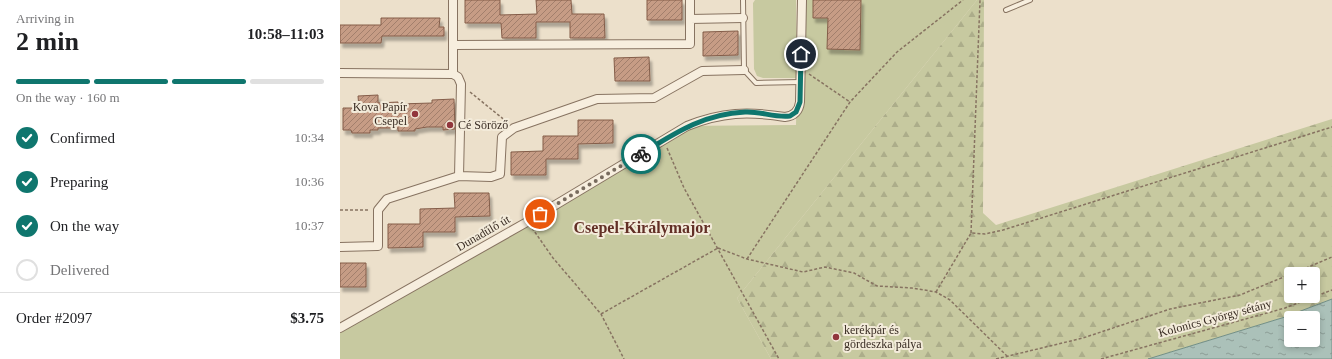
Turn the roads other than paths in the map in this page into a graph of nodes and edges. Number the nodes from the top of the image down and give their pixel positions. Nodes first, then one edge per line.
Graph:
1 (453, 0) edge
2 (690, 0) edge
3 (743, 0) edge
4 (802, 0) edge
5 (1030, 0) edge
6 (1006, 10) dead end
7 (743, 18) junction
8 (690, 19) junction
9 (453, 45) junction
10 (744, 70) junction
11 (340, 73) edge
12 (453, 74) junction
13 (801, 82) junction
14 (459, 176) junction
15 (340, 247) edge
16 (340, 328) edge

1 - 9 street
2 - 8 street
3 - 7 lane
4 - 13 street, Dunadűlő út
5 - 6 lane
7 - 8 street
7 - 10 lane
8 - 9 street
9 - 12 street
10 - 13 lane
10 - 14 street
11 - 12 street
12 - 14 street
13 - 16 street, Dunadűlő út
14 - 15 street

